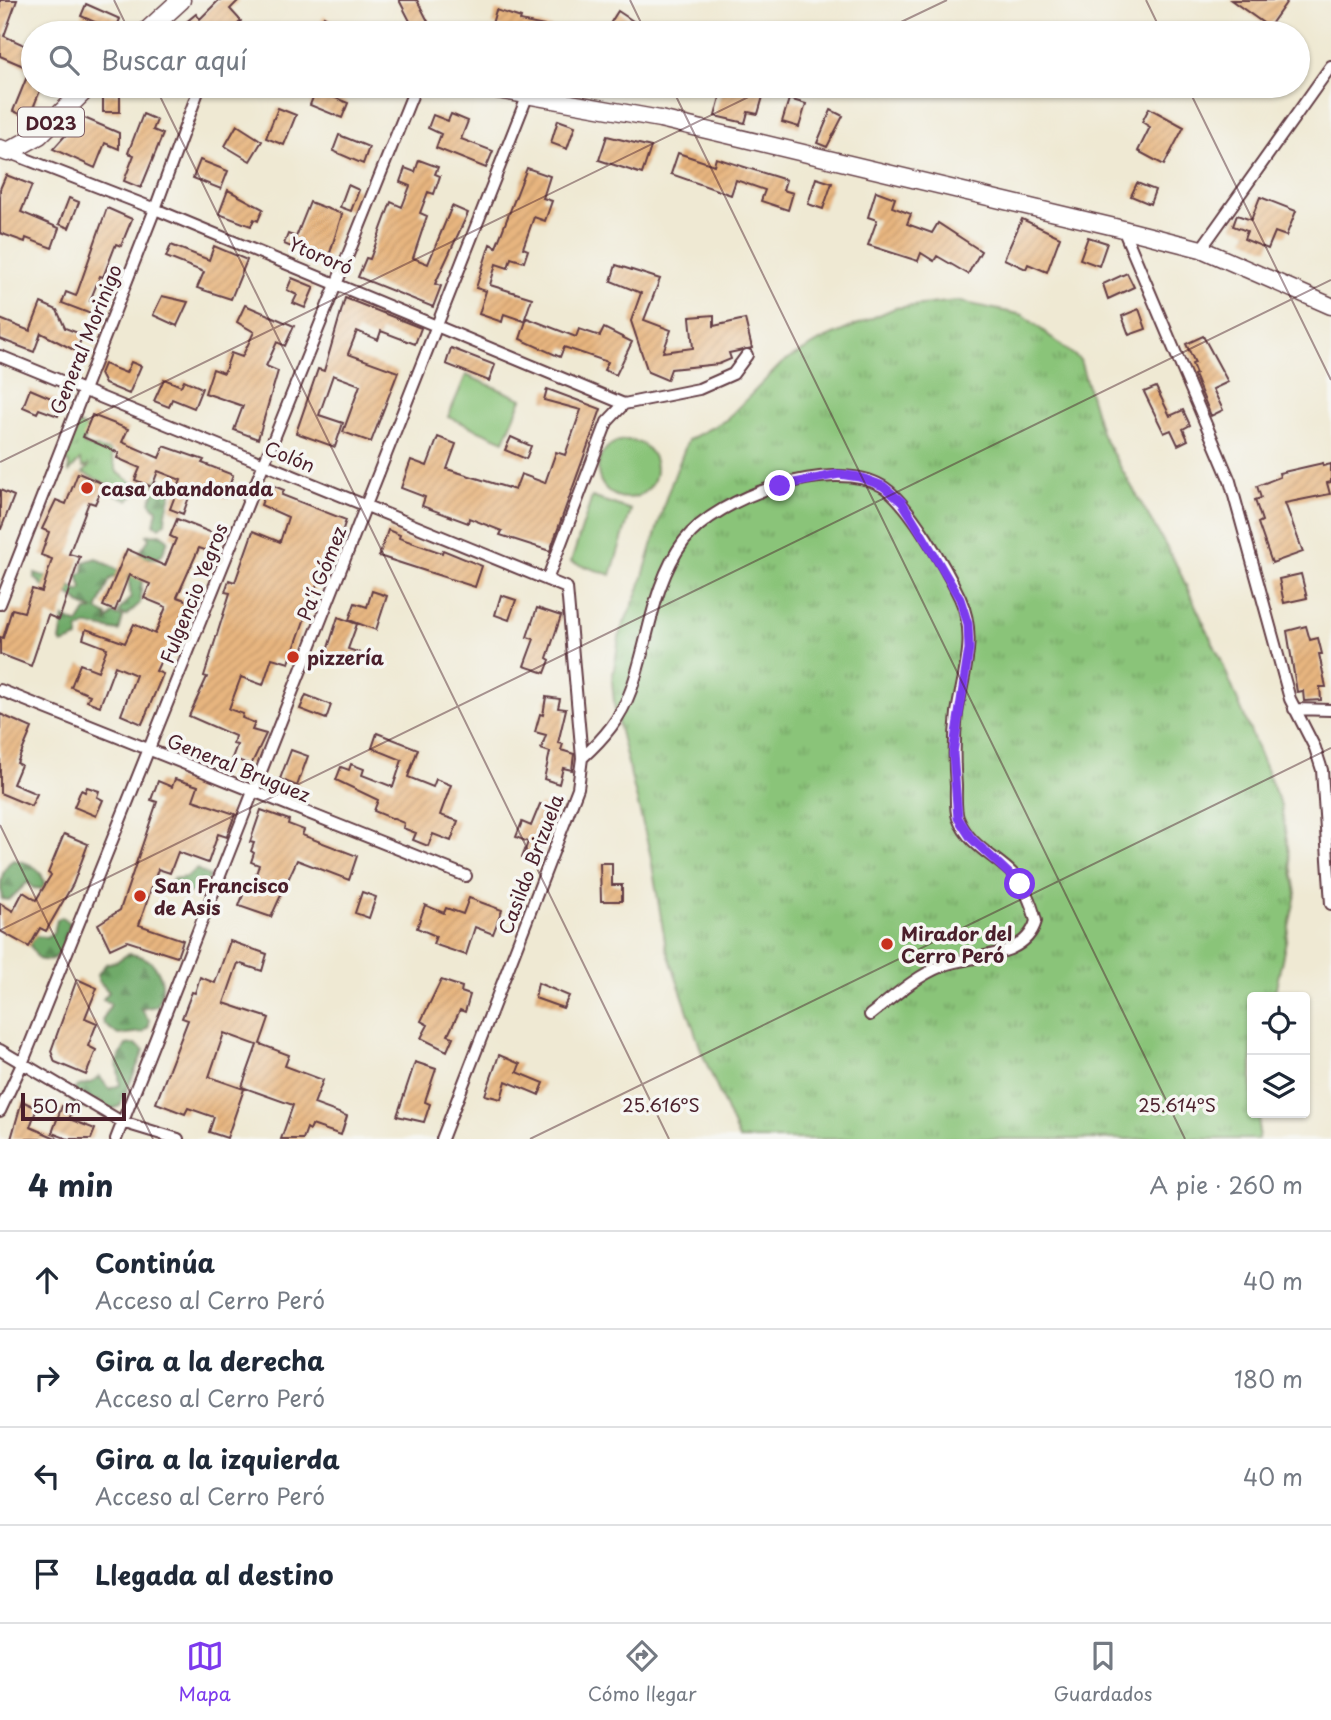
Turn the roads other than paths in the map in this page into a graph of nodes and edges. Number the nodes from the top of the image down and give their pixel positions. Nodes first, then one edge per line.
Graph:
1 (181, 0) edge
2 (158, 21) edge
3 (1331, 66) edge
4 (1310, 96) edge
5 (77, 98) edge
6 (196, 98) edge
7 (411, 98) edge
8 (527, 98) edge
9 (533, 98) edge
10 (1308, 98) edge
11 (3, 152) edge
12 (155, 209) junction
13 (1124, 229) junction
14 (1201, 249) junction
15 (336, 284) junction
16 (1331, 306) edge
17 (437, 326) junction
18 (747, 355) dead end
19 (0, 356) edge
20 (84, 390) junction
21 (624, 404) junction
22 (264, 464) junction
23 (366, 506) junction
24 (547, 580) junction
25 (567, 588) joint
26 (0, 604) edge
27 (0, 690) edge
28 (1294, 709) junction
29 (1331, 710) edge
30 (149, 750) junction
31 (582, 758) junction
32 (253, 792) junction
33 (466, 876) dead end
34 (1331, 904) edge
35 (870, 1015) dead end
36 (0, 1050) edge
37 (22, 1064) junction
38 (0, 1111) edge
39 (122, 1122) junction
40 (116, 1139) edge
41 (178, 1139) edge
42 (442, 1139) edge

1 - 2 main road
3 - 4 street
5 - 11 main road, D023
6 - 12 street, General Morinigo
7 - 15 street, Fulgencio Yegros
8 - 17 street, Pa'í Gómez
9 - 13 main road
10 - 14 street
11 - 12 street, Ytororó
12 - 15 street, Ytororó
12 - 20 street, General Morinigo
13 - 14 main road
13 - 28 street
14 - 16 main road
15 - 17 street, Ytororó
15 - 22 street, Fulgencio Yegros
17 - 21 street, Ytororó
17 - 23 street, Pa'í Gómez
18 - 21 street
19 - 20 street, Colón
20 - 22 street, Colón
20 - 26 street, General Morinigo
21 - 24 street
22 - 23 street, Colón
22 - 30 street, Fulgencio Yegros
23 - 24 street, Colón
23 - 32 street, Pa'í Gómez
24 - 25 street, Colón
25 - 31 street, Casildo Brizuela
27 - 30 street, General Bruguez
28 - 29 street
28 - 34 street
30 - 32 street, General Bruguez
30 - 37 street, Fulgencio Yegros
31 - 35 street
31 - 42 street, Casildo Brizuela
32 - 33 street, General Bruguez
32 - 39 street, Pa'í Gómez
36 - 37 street
37 - 38 street, Fulgencio Yegros
37 - 39 street
39 - 40 street, Pa'í Gómez
39 - 41 street

